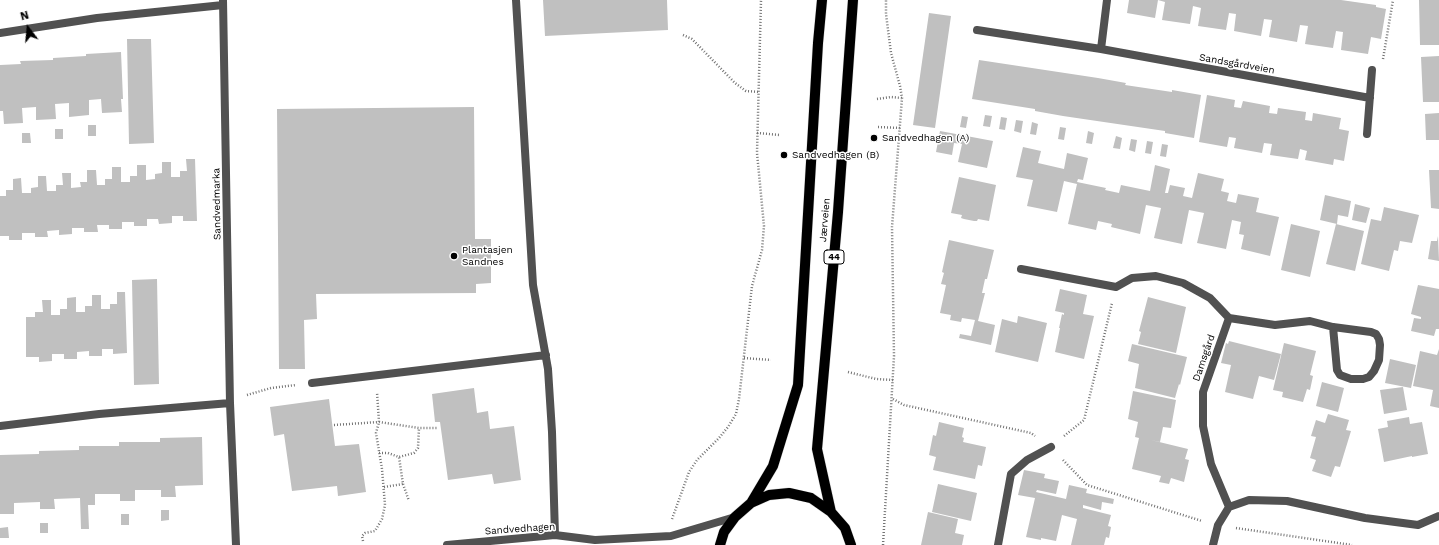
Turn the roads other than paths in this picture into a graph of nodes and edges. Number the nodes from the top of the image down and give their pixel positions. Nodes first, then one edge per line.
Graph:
1 (516, 0) edge
2 (822, 0) edge
3 (854, 0) edge
4 (1107, 0) edge
5 (223, 3) edge
6 (977, 30) dead end
7 (0, 33) edge
8 (1101, 49) junction
9 (1372, 70) road end
10 (1370, 98) junction
11 (1367, 134) dead end
12 (1021, 269) dead end
13 (1229, 318) junction
14 (1333, 327) junction
15 (546, 355) junction
16 (312, 382) dead end
17 (230, 403) junction
18 (0, 426) edge
19 (1051, 447) road end
20 (751, 503) junction
21 (1229, 507) junction
22 (831, 512) junction
23 (1439, 516) edge
24 (735, 518) junction
25 (555, 536) junction
26 (595, 540) junction
27 (481, 543) edge
28 (236, 545) edge
29 (447, 545) edge
30 (611, 545) edge
31 (720, 545) edge
32 (851, 545) edge
33 (998, 545) edge
34 (1213, 545) edge

1 - 15 street
2 - 20 main road, Jærveien / 44
3 - 22 main road, Jærveien / 44
4 - 8 street
5 - 7 street, Sandvedmarka
5 - 17 street, Sandvedmarka
6 - 8 street, Sandsgårdveien
8 - 10 street, Sandsgårdveien
9 - 10 street
10 - 11 street
12 - 13 street
13 - 14 street
13 - 21 street, Damsgård
14 - 14 street
15 - 16 street
15 - 25 street
17 - 18 street
17 - 28 street, Sandvedmarka
19 - 33 street
20 - 22 main road, 44
20 - 24 main road, 44
21 - 23 street
21 - 34 street
22 - 32 main road, 44
24 - 26 street, Sandvedhagen
24 - 31 main road, 44
25 - 26 street, Sandvedhagen
25 - 27 street, Sandvedhagen
26 - 30 street, Sandvedhagen
27 - 29 street, Sandvedhagen

